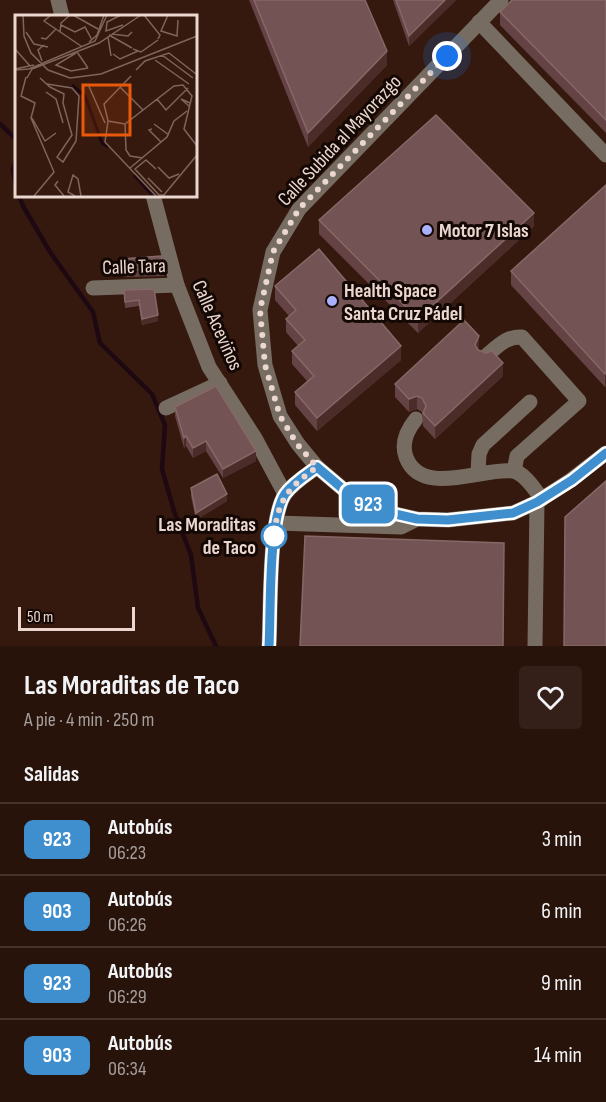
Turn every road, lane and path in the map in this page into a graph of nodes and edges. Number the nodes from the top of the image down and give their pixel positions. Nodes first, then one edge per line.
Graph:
1 (58, 0) edge
2 (501, 0) edge
3 (62, 15) edge
4 (479, 22) junction
5 (606, 155) edge
6 (153, 196) edge
7 (177, 285) junction
8 (93, 288) dead end
9 (485, 357) edge
10 (220, 383) junction
11 (530, 402) dead end
12 (166, 408) dead end
13 (416, 419) dead end
14 (606, 453) edge
15 (317, 467) junction
16 (514, 471) junction
17 (478, 473) junction
18 (285, 494) junction
19 (540, 501) junction
20 (417, 519) junction
21 (276, 523) junction
22 (269, 646) edge
23 (535, 646) edge

1 - 3 street
2 - 4 street, Calle Subida al Mayorazgo
4 - 5 street
4 - 15 street, Calle Subida al Mayorazgo
6 - 7 street, Calle Aceviños
7 - 8 street, Calle Tara
7 - 10 street, Calle Aceviños
9 - 16 street
10 - 12 street
10 - 18 street, Calle Aceviños
11 - 17 street
13 - 17 street
14 - 19 street, Calle Subida al Mayorazgo
15 - 18 street
15 - 20 street, Calle Subida al Mayorazgo
16 - 17 street
16 - 19 street
18 - 21 street
19 - 20 street, Calle Subida al Mayorazgo
19 - 23 street
20 - 21 street
21 - 22 street

